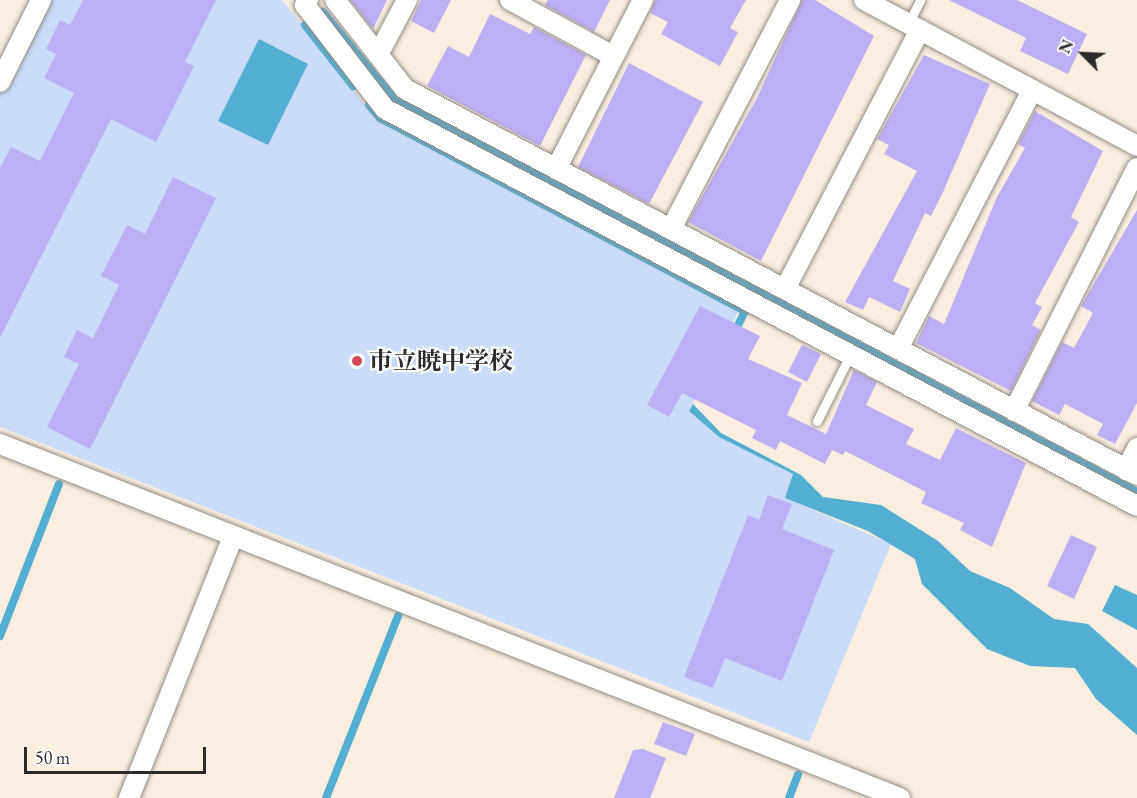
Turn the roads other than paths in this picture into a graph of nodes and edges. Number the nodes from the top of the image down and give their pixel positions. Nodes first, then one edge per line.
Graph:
1 (41, 0) edge
2 (308, 0) edge
3 (335, 0) edge
4 (407, 0) edge
5 (510, 0) edge
6 (643, 0) edge
7 (790, 0) edge
8 (864, 0) edge
9 (920, 0) edge
10 (914, 27) junction
11 (380, 53) junction
12 (613, 56) junction
13 (0, 82) edge
14 (1032, 90) junction
15 (1135, 139) edge
16 (1137, 168) edge
17 (556, 169) junction
18 (671, 229) junction
19 (785, 290) junction
20 (898, 349) junction
21 (849, 357) junction
22 (1014, 411) junction
23 (817, 421) dead end
24 (0, 444) edge
25 (1137, 448) edge
26 (1132, 472) edge
27 (1137, 506) edge
28 (233, 537) junction
29 (129, 798) edge
30 (900, 798) edge

1 - 13 street
2 - 21 street
3 - 11 street
4 - 11 street
5 - 12 street
6 - 12 street
7 - 18 street
8 - 10 street
9 - 10 lane
10 - 14 street
10 - 19 street
11 - 17 street
12 - 17 street
14 - 15 street
14 - 20 street
16 - 22 street
17 - 18 street
18 - 19 street
19 - 20 street
20 - 22 street
21 - 23 lane
21 - 27 street
22 - 26 street
24 - 28 street
25 - 26 street
28 - 29 street
28 - 30 street

